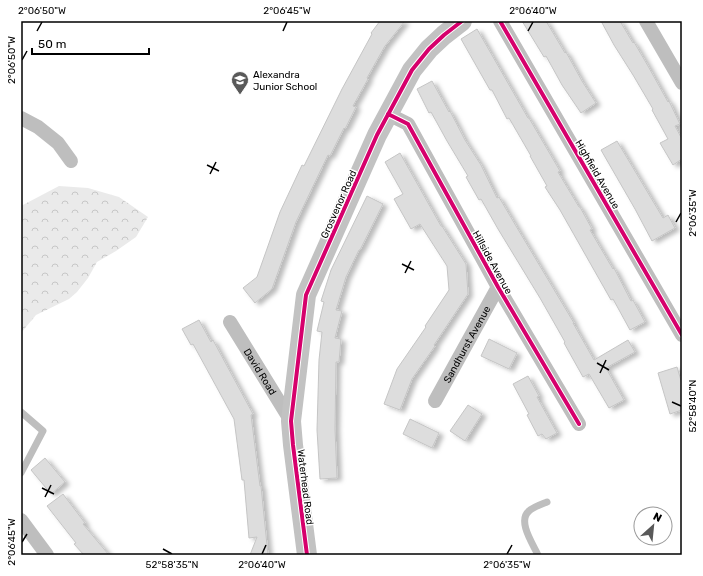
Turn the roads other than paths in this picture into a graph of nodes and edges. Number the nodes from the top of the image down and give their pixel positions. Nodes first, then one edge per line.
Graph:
1 (462, 21) edge
2 (500, 21) edge
3 (646, 21) edge
4 (682, 83) edge
5 (388, 114) junction
6 (21, 118) edge
7 (72, 161) dead end
8 (498, 287) junction
9 (230, 322) dead end
10 (682, 335) edge
11 (435, 401) dead end
12 (21, 412) edge
13 (291, 421) junction
14 (579, 424) dead end
15 (21, 473) edge
16 (547, 502) dead end
17 (21, 520) edge
18 (47, 555) edge
19 (307, 555) edge
20 (538, 555) edge

1 - 5 street, Grosvenor Road
2 - 10 street, Highfield Avenue
3 - 4 street
5 - 8 street, Hillside Avenue
5 - 13 street, Grosvenor Road
6 - 7 street
8 - 11 street, Sandhurst Avenue
8 - 14 street, Hillside Avenue
9 - 13 street, David Road
12 - 15 lane
13 - 19 street, Waterhead Road
16 - 20 lane
17 - 18 street

